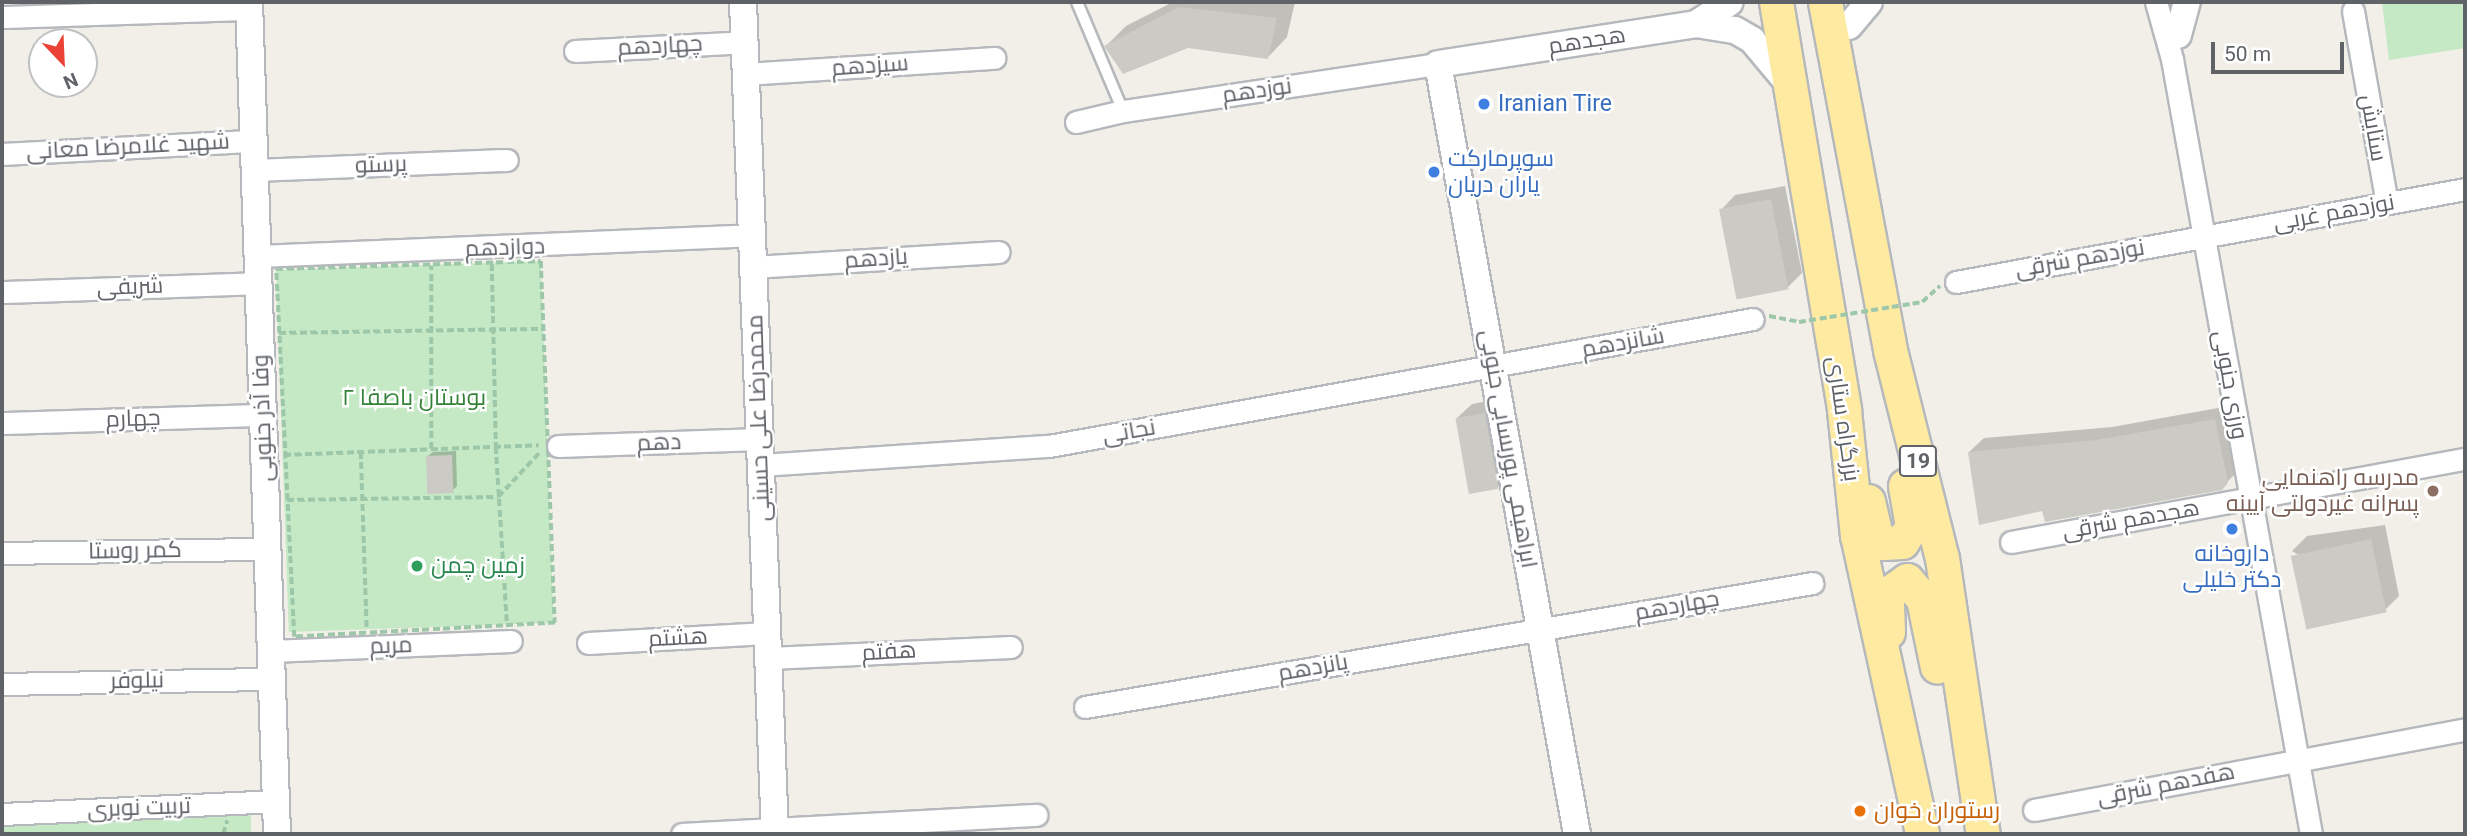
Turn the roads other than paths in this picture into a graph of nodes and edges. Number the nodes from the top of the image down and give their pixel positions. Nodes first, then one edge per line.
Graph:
1 (743, 2) edge
2 (1077, 2) edge
3 (1730, 2) edge
4 (1776, 2) edge
5 (1825, 2) edge
6 (2156, 2) edge
7 (2172, 2) edge
8 (2188, 2) edge
9 (249, 5) edge
10 (1856, 10) edge
11 (2353, 11) dead end
12 (2, 18) edge
13 (1696, 24) junction
14 (744, 42) junction
15 (2175, 47) junction
16 (575, 51) dead end
17 (994, 58) dead end
18 (1438, 65) junction
19 (746, 74) junction
20 (1790, 85) junction
21 (1844, 88) junction
22 (1123, 111) junction
23 (1076, 122) dead end
24 (254, 141) junction
25 (2, 154) edge
26 (507, 160) dead end
27 (255, 170) junction
28 (2465, 189) edge
29 (2387, 203) junction
30 (752, 235) junction
31 (2204, 237) junction
32 (999, 252) dead end
33 (258, 256) junction
34 (753, 267) junction
35 (1956, 282) dead end
36 (259, 283) junction
37 (2, 292) edge
38 (1753, 319) road end
39 (1890, 350) junction
40 (1493, 366) junction
41 (1844, 410) junction
42 (263, 415) junction
43 (2, 423) edge
44 (760, 439) junction
45 (553, 445) road end
46 (2465, 458) edge
47 (761, 465) junction
48 (2251, 499) junction
49 (2011, 542) dead end
50 (268, 549) junction
51 (2, 554) edge
52 (1813, 583) dead end
53 (1540, 629) junction
54 (509, 634) road end
55 (588, 643) dead end
56 (768, 646) junction
57 (1011, 647) dead end
58 (271, 651) junction
59 (272, 679) junction
60 (2, 684) edge
61 (1895, 706) junction
62 (1085, 707) dead end
63 (2465, 729) edge
64 (2298, 760) junction
65 (276, 801) junction
66 (2034, 810) dead end
67 (2, 814) edge
68 (1036, 815) dead end
69 (775, 832) edge
70 (278, 834) edge
71 (682, 834) edge
72 (1577, 834) edge
73 (1922, 834) edge
74 (1982, 834) edge
75 (2311, 834) edge

1 - 14 street, محمدرضا علی حسینی
2 - 22 lane
3 - 13 street, هجدهم
4 - 20 highway, بزرگراه ستاری
5 - 21 highway, 19
6 - 15 street, ورزی جنوبی
7 - 15 street, ورزی جنوبی
8 - 15 street
9 - 12 street
9 - 24 street, وفا آذر جنوبی
10 - 21 highway, 19
11 - 29 street, ستایش
13 - 18 street, هجدهم
13 - 20 street
14 - 16 street, چهاردهم
14 - 19 street, محمدرضا علی حسینی
15 - 31 street, ورزی جنوبی
17 - 19 street, سیزدهم
18 - 22 street, نوزدهم
18 - 40 street, ابراهیمی پوربسابی جنوبی
19 - 30 street, محمدرضا علی حسینی
20 - 41 highway, بزرگراه ستاری
21 - 39 highway, 19
22 - 23 street, نوزدهم
24 - 25 street, شهید غلامرضا معانی
24 - 27 street, وفا آذر جنوبی
26 - 27 street, پرستو
27 - 33 street, وفا آذر جنوبی
28 - 29 street, نوزدهم غربی
29 - 31 street, نوزدهم غربی
30 - 33 street, دوازدهم
30 - 34 street, محمدرضا علی حسینی
31 - 35 street, نوزدهم شرقی
31 - 48 street, ورزی جنوبی
32 - 34 street, یازدهم
33 - 36 street, وفا آذر جنوبی
34 - 44 street, محمدرضا علی حسینی
36 - 37 street, شریفی
36 - 42 street, وفا آذر جنوبی
38 - 40 street, شانزدهم
39 - 41 highway
39 - 74 highway, 19
40 - 47 street, نجاتی
40 - 53 street, ابراهیمی پوربسابی جنوبی
41 - 61 highway, بزرگراه ستاری
42 - 43 street, چهارم
42 - 50 street, وفا آذر جنوبی
44 - 45 street, دهم
44 - 47 street, محمدرضا علی حسینی
46 - 48 street, هجدهم شرقی
47 - 56 street, محمدرضا علی حسینی
48 - 49 street, هجدهم شرقی
48 - 64 street, ورزی جنوبی
50 - 51 street, کمر روستا
50 - 58 street, وفا آذر جنوبی
52 - 53 street, چهاردهم
53 - 62 street, پانزدهم
53 - 72 street, ابراهیمی پوربسابی جنوبی
54 - 58 street, مریم
55 - 56 street, هشتم
56 - 57 street, هفتم
56 - 69 street, محمدرضا علی حسینی
58 - 59 street, وفا آذر جنوبی
59 - 60 street, نیلوفر
59 - 65 street, وفا آذر جنوبی
61 - 73 highway, بزرگراه ستاری
61 - 74 highway
63 - 64 street, هفدهم شرقی
64 - 66 street, هفدهم شرقی
64 - 75 street, ورزی جنوبی
65 - 67 street, تربیت نوبری
65 - 70 street, وفا آذر جنوبی
68 - 69 street
69 - 71 street

